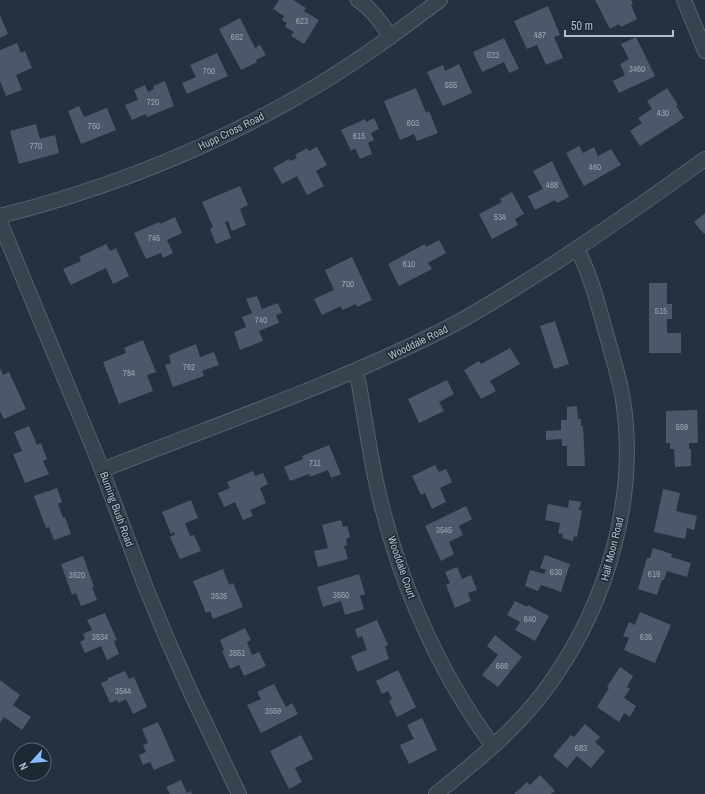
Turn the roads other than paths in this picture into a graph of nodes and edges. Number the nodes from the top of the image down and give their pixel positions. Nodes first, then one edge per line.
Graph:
1 (358, 0) edge
2 (440, 0) edge
3 (684, 0) edge
4 (391, 37) junction
5 (705, 51) edge
6 (705, 160) edge
7 (0, 216) edge
8 (0, 222) edge
9 (577, 249) junction
10 (355, 371) junction
11 (102, 470) junction
12 (493, 746) junction
13 (239, 794) edge
14 (436, 794) edge

1 - 4 street
2 - 4 street, Hupp Cross Road
3 - 5 street
4 - 7 street, Hupp Cross Road
6 - 9 street, Wooddale Road
8 - 11 street, Burning Bush Road
9 - 10 street, Wooddale Road
9 - 12 street, Half Moon Road
10 - 11 street, Wooddale Road
10 - 12 street, Wooddale Court
11 - 13 street, Burning Bush Road
12 - 14 street, Half Moon Road

